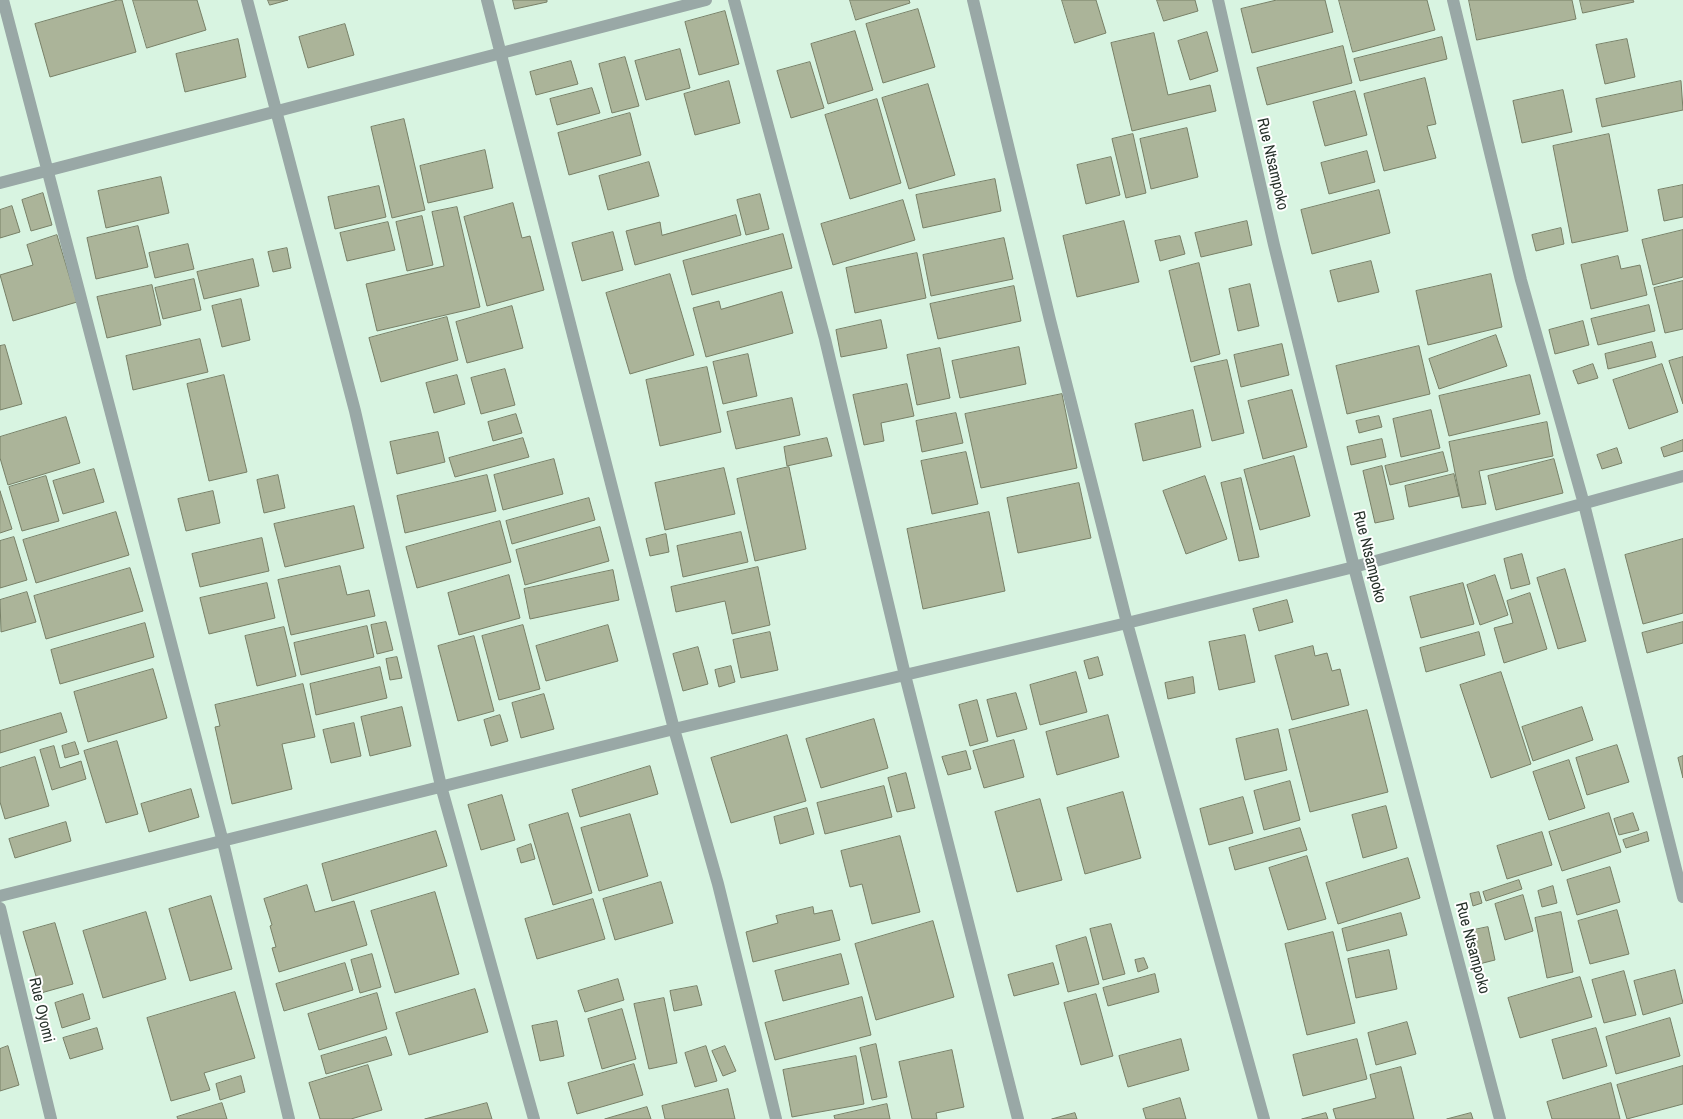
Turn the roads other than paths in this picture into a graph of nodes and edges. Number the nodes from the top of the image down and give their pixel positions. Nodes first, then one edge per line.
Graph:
1 (3, 0) edge
2 (246, 0) edge
3 (487, 0) edge
4 (706, 0) edge
5 (734, 0) edge
6 (973, 0) edge
7 (1218, 0) edge
8 (1453, 0) edge
9 (501, 53) junction
10 (275, 112) junction
11 (48, 170) junction
12 (0, 183) edge
13 (1683, 476) edge
14 (1584, 504) junction
15 (1354, 567) junction
16 (1127, 623) junction
17 (905, 675) junction
18 (674, 729) junction
19 (442, 786) junction
20 (223, 842) junction
21 (0, 896) edge
22 (1683, 897) edge
23 (0, 908) edge
24 (51, 1119) edge
25 (289, 1119) edge
26 (534, 1119) edge
27 (776, 1119) edge
28 (1018, 1119) edge
29 (1264, 1119) edge
30 (1500, 1119) edge

1 - 11 street
2 - 10 street
3 - 9 street
4 - 9 street
5 - 17 street
6 - 16 street
7 - 15 street, Rue Ntsampoko
8 - 14 street
9 - 10 street
9 - 18 street
10 - 11 street
10 - 19 street
11 - 12 street
11 - 20 street
13 - 14 street
14 - 15 street
14 - 22 street
15 - 16 street
15 - 30 street, Rue Ntsampoko
16 - 17 street
16 - 29 street
17 - 18 street
17 - 28 street
18 - 19 street
18 - 27 street
19 - 20 street
19 - 26 street
20 - 21 street
20 - 25 street
23 - 24 street, Rue Oyomi

